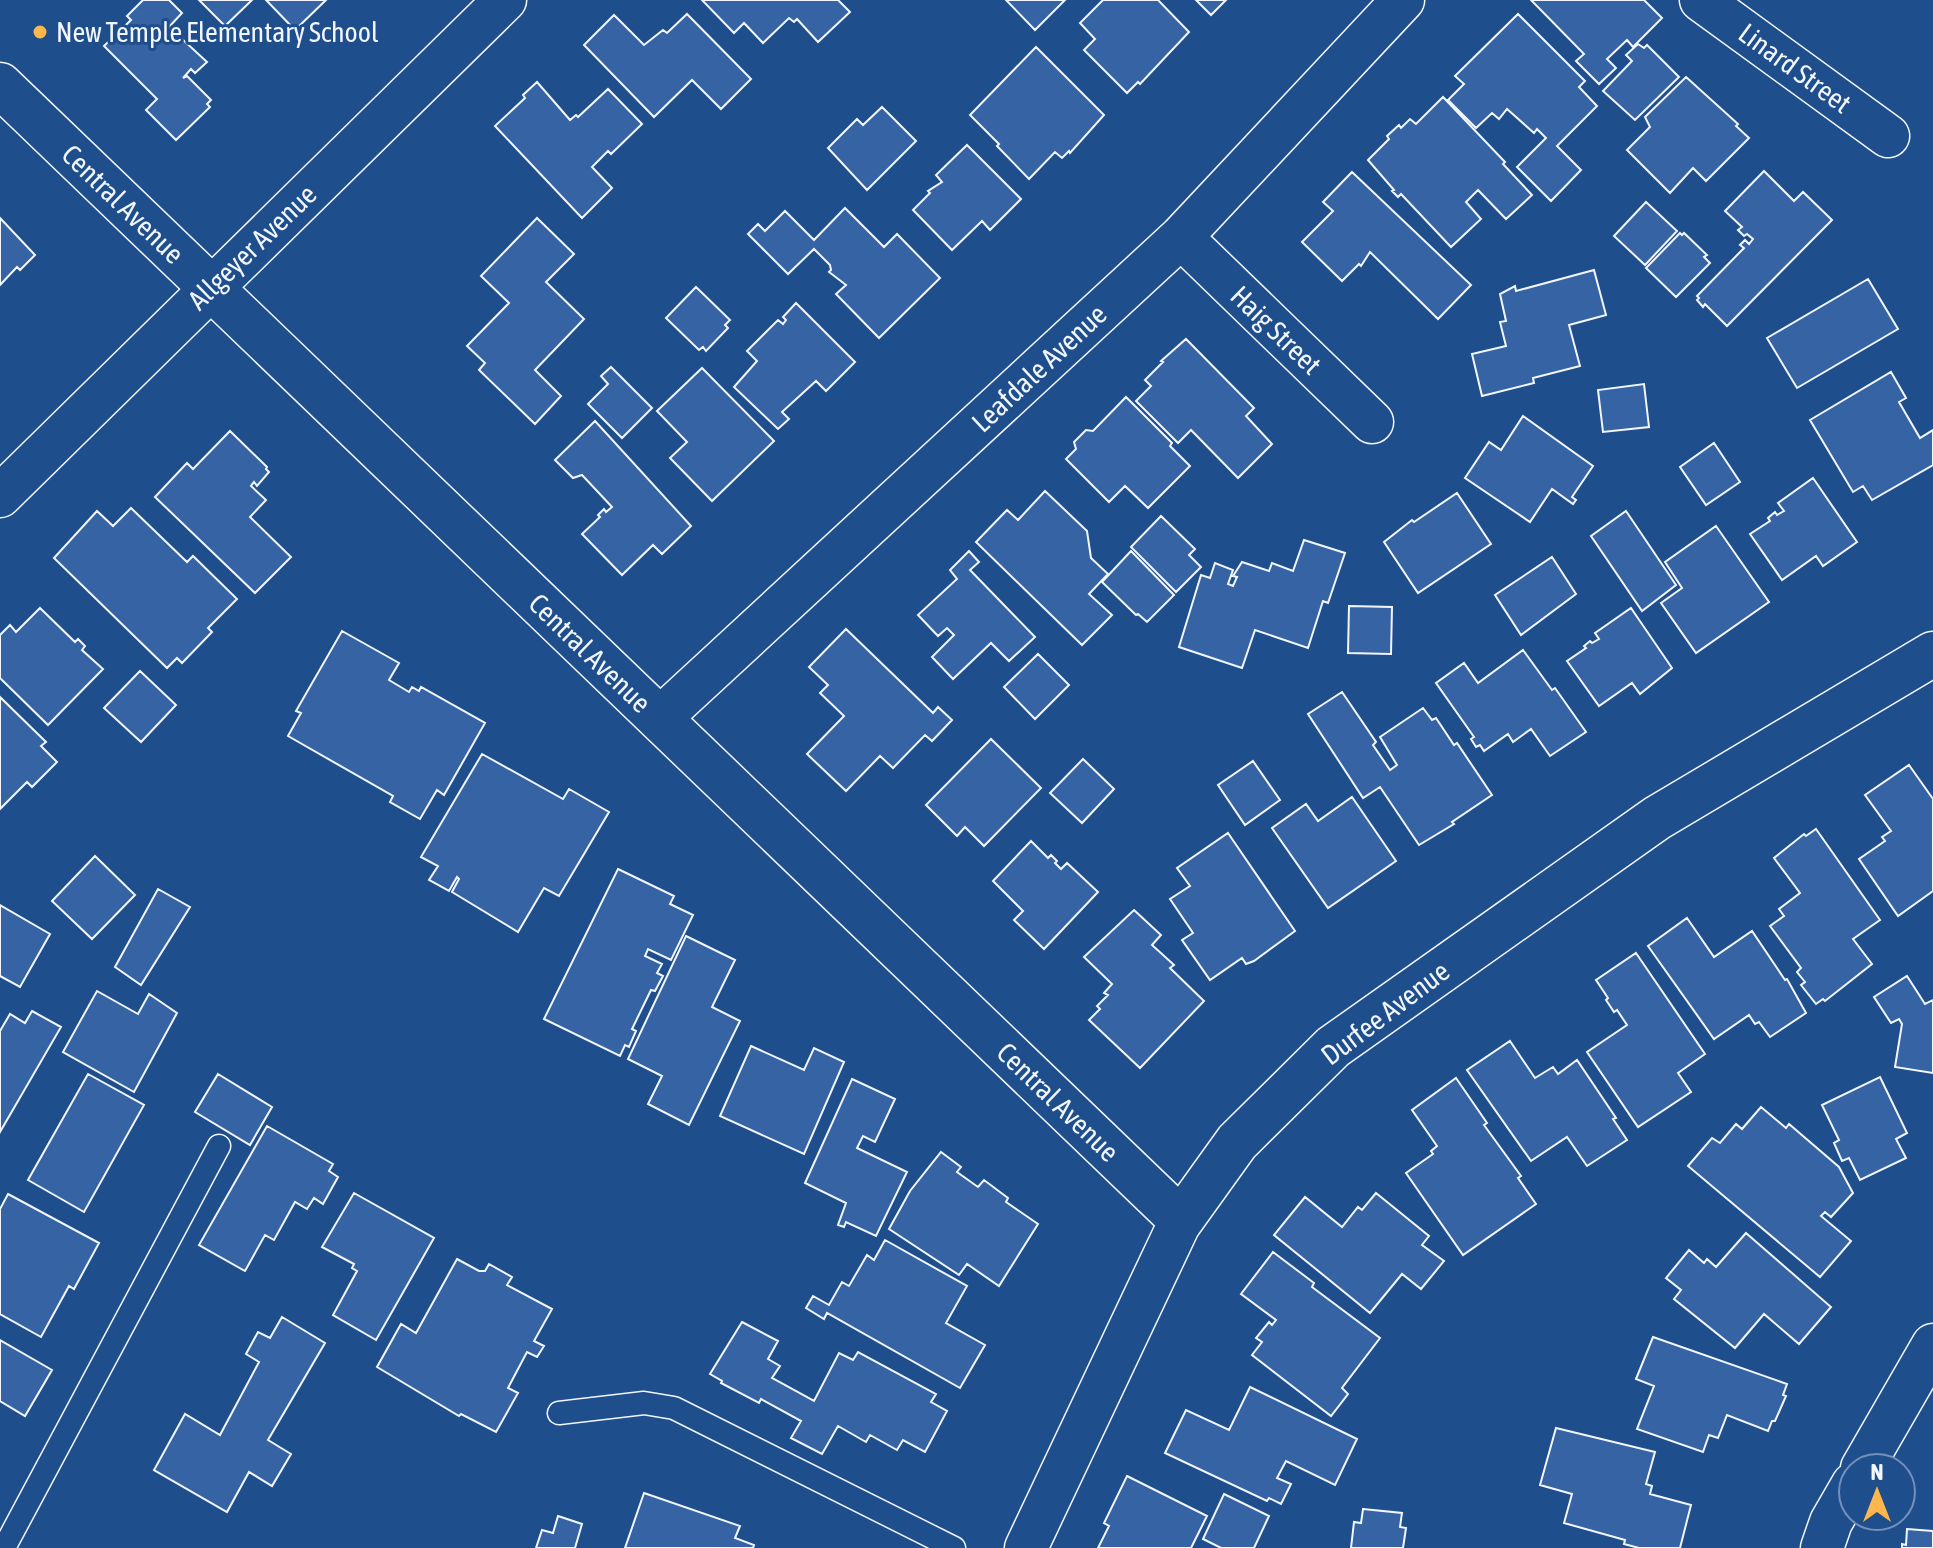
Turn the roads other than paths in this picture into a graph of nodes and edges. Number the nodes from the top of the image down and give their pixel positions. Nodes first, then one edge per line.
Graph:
1 (505, 0) edge
2 (1403, 0) edge
3 (1701, 0) edge
4 (0, 85) edge
5 (1888, 136) dead end
6 (1181, 237) junction
7 (210, 288) junction
8 (1372, 422) dead end
9 (0, 496) edge
10 (1933, 654) edge
11 (659, 719) junction
12 (219, 1146) dead end
13 (1181, 1220) junction
14 (1933, 1345) edge
15 (559, 1413) dead end
16 (1871, 1452) edge
17 (1837, 1512) edge
18 (4, 1548) edge
19 (954, 1548) edge
20 (1026, 1548) edge
21 (1822, 1548) edge

1 - 7 street, Allgeyer Avenue
2 - 6 street, Leafdale Avenue
3 - 5 street, Linard Street
4 - 7 street, Central Avenue
6 - 8 street, Haig Street
6 - 11 street, Leafdale Avenue
7 - 9 street, Allgeyer Avenue
7 - 11 street, Central Avenue
10 - 13 street, Durfee Avenue
11 - 13 street, Central Avenue
12 - 18 lane
13 - 20 street, Durfee Avenue
14 - 16 street
15 - 19 lane
17 - 21 street

